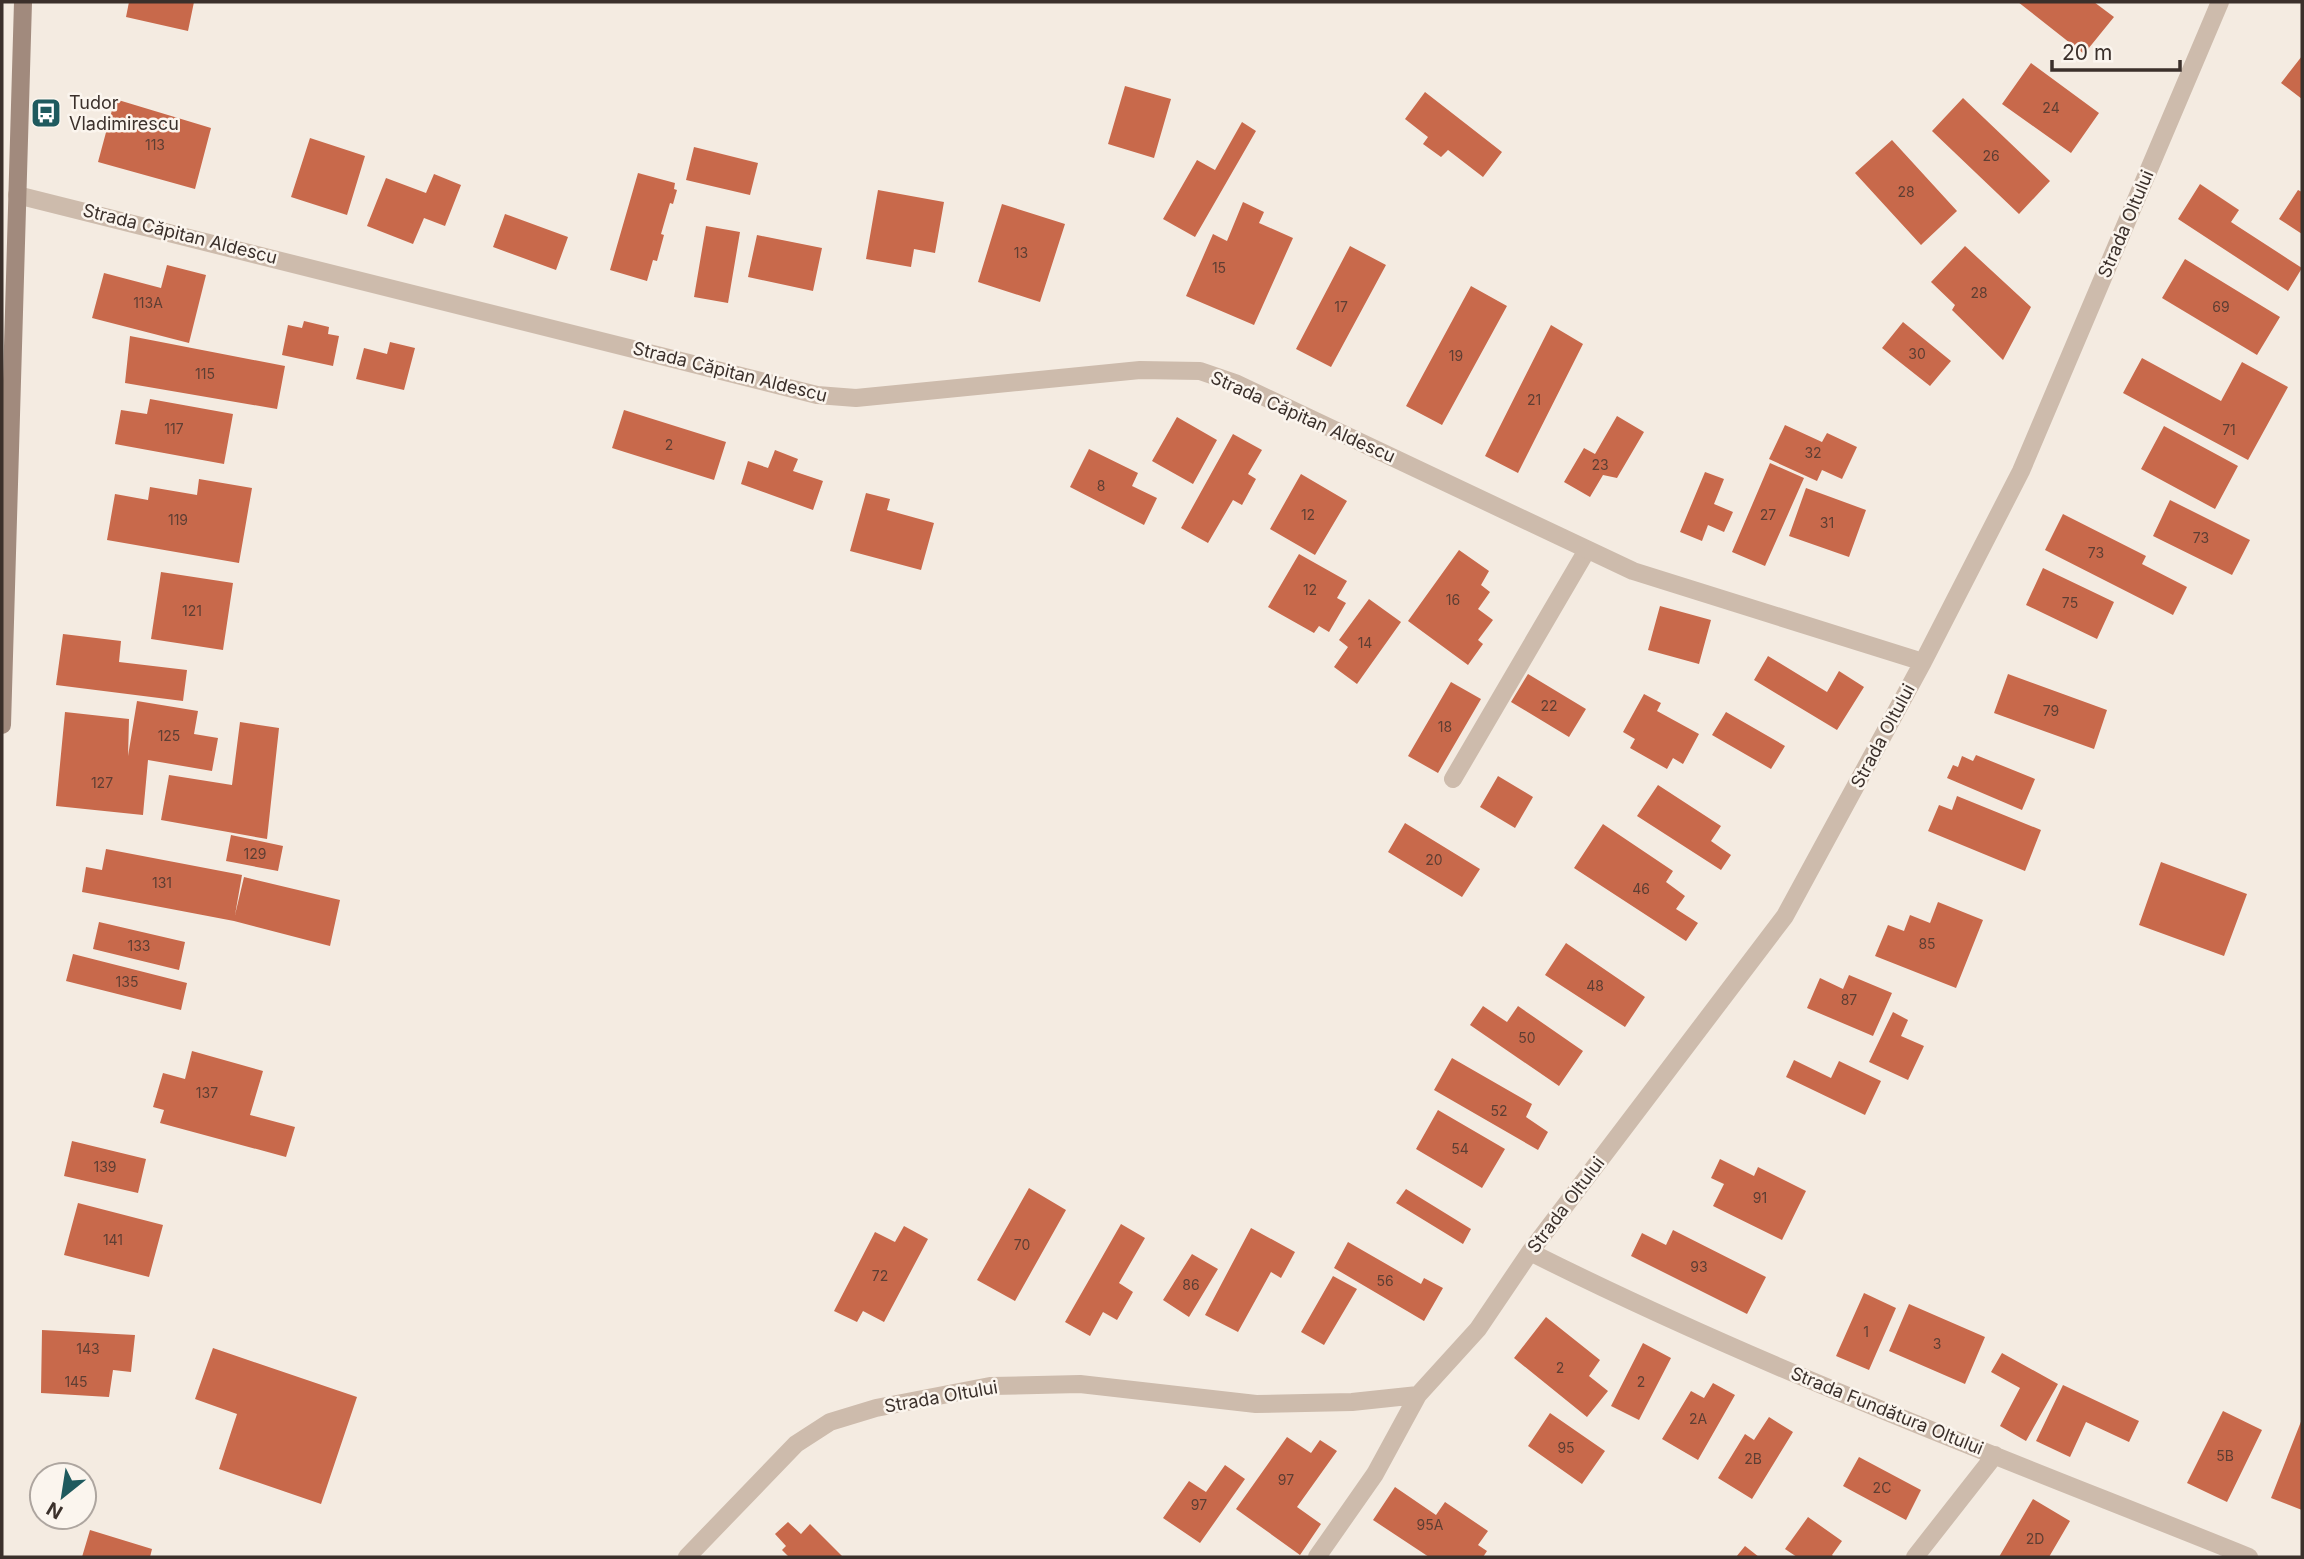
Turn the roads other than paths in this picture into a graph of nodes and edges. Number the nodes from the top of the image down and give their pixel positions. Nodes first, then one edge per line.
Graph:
1 (23, 2) edge
2 (2220, 2) edge
3 (17, 195) junction
4 (1587, 551) junction
5 (1923, 662) junction
6 (2, 725) edge
7 (1453, 779) dead end
8 (1530, 1252) junction
9 (1418, 1395) junction
10 (1995, 1455) junction
11 (687, 1557) edge
12 (1317, 1557) edge
13 (1915, 1557) edge
14 (2249, 1557) edge

1 - 3 main road
2 - 5 street, Strada Oltului
3 - 4 street, Strada Căpitan Aldescu
3 - 6 main road
4 - 5 street, Strada Căpitan Aldescu
4 - 7 street
5 - 8 street, Strada Oltului
8 - 9 street, Strada Oltului
8 - 10 street, Strada Fundătura Oltului
9 - 11 street, Strada Oltului
9 - 12 street, Strada Oltului
10 - 13 street
10 - 14 street, Strada Fundătura Oltului

